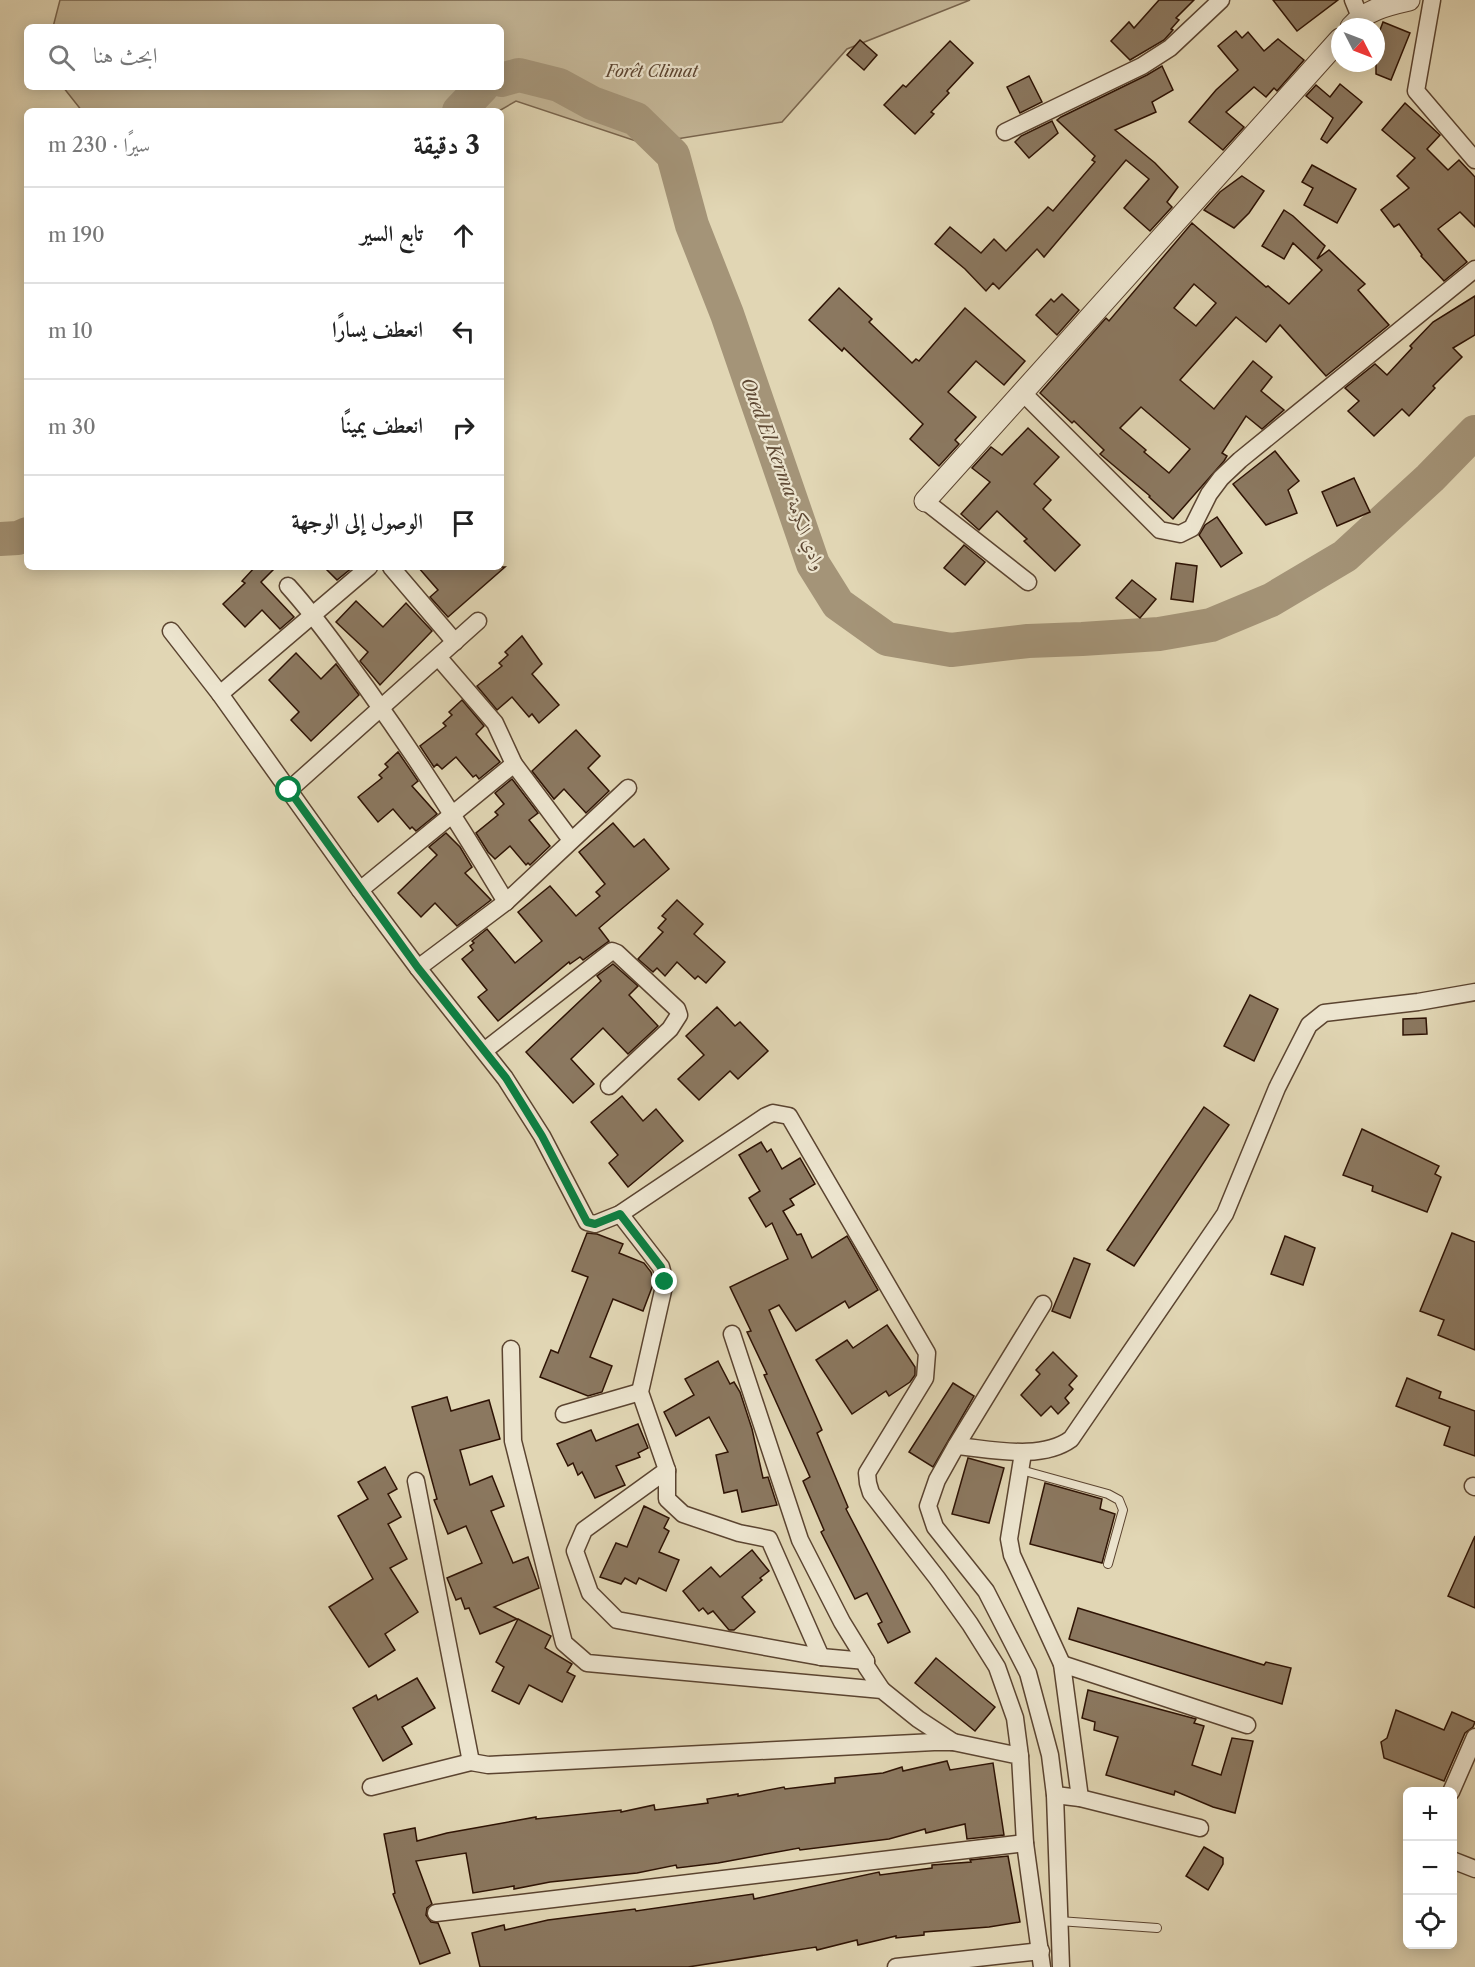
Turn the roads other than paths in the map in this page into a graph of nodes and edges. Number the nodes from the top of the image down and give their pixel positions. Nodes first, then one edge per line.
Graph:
1 (1221, 0) edge
2 (1409, 0) edge
3 (1432, 0) edge
4 (1354, 15) edge
5 (1331, 49) edge
6 (1005, 132) dead end
7 (1475, 160) edge
8 (1475, 269) edge
9 (1022, 392) junction
10 (925, 501) joint
11 (366, 570) edge
12 (393, 570) edge
13 (1028, 582) dead end
14 (288, 586) dead end
15 (314, 615) junction
16 (478, 621) dead end
17 (171, 631) dead end
18 (455, 642) junction
19 (439, 658) junction
20 (220, 694) junction
21 (381, 709) junction
22 (514, 764) junction
23 (628, 788) dead end
24 (289, 790) junction
25 (454, 814) junction
26 (571, 840) junction
27 (360, 890) junction
28 (506, 902) junction
29 (418, 968) junction
30 (1475, 992) edge
31 (484, 1051) junction
32 (609, 1086) dead end
33 (620, 1214) junction
34 (1043, 1304) dead end
35 (732, 1334) dead end
36 (511, 1349) dead end
37 (640, 1392) junction
38 (564, 1414) dead end
39 (956, 1446) junction
40 (1023, 1453) junction
41 (667, 1470) junction
42 (1021, 1470) junction
43 (416, 1481) dead end
44 (1108, 1564) dead end
45 (821, 1657) junction
46 (866, 1661) junction
47 (1062, 1664) junction
48 (882, 1690) junction
49 (1247, 1725) dead end
50 (1475, 1737) edge
51 (953, 1742) junction
52 (1020, 1756) junction
53 (471, 1762) junction
54 (371, 1787) dead end
55 (1453, 1787) edge
56 (1055, 1795) junction
57 (1080, 1798) junction
58 (1200, 1828) dead end
59 (1025, 1843) junction
60 (1457, 1862) edge
61 (1475, 1869) edge
62 (436, 1913) dead end
63 (1059, 1921) junction
64 (1157, 1928) dead end
65 (1041, 1959) edge
66 (896, 1967) edge
67 (1061, 1967) edge

1 - 6 street
2 - 4 street
3 - 7 street
5 - 9 street
8 - 9 street
9 - 10 street
10 - 13 street
11 - 15 street
12 - 18 street
14 - 15 street
15 - 20 street
15 - 21 street
16 - 18 street
17 - 20 street
18 - 19 street
19 - 21 street
19 - 22 street
20 - 24 street
21 - 24 street
21 - 25 street
22 - 25 street
22 - 26 street
23 - 26 street
24 - 27 street
25 - 27 street
25 - 28 street
26 - 28 street
27 - 29 street
28 - 29 street
29 - 31 street
30 - 40 street
31 - 32 street
31 - 33 street
33 - 37 street
33 - 52 street
34 - 39 street
35 - 46 street
36 - 48 street
37 - 38 street
37 - 41 street
39 - 40 street
39 - 56 street
40 - 42 street
41 - 45 street
41 - 45 street
42 - 44 lane
42 - 47 street
43 - 53 street
45 - 46 street
46 - 48 street
47 - 49 street
47 - 57 street
48 - 51 street
50 - 55 street
51 - 52 street
51 - 53 street
52 - 59 street
53 - 54 street
56 - 57 street
56 - 63 street
57 - 58 street
59 - 62 street
59 - 65 street
60 - 61 street
63 - 64 lane
63 - 67 street
65 - 66 street

